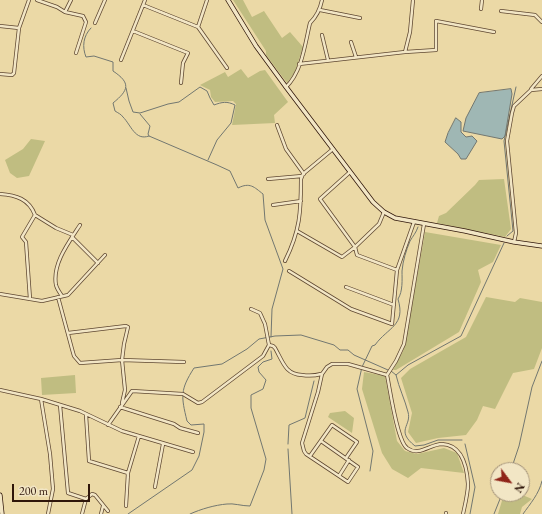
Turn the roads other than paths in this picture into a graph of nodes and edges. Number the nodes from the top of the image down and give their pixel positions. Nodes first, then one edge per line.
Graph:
1 (29, 0) edge
2 (37, 0) edge
3 (71, 0) edge
4 (105, 0) edge
5 (145, 0) edge
6 (207, 0) edge
7 (228, 0) edge
8 (322, 0) edge
9 (413, 0) edge
10 (482, 0) edge
11 (143, 5) junction
12 (481, 9) dead end
13 (320, 10) junction
14 (501, 11) dead end
15 (65, 12) junction
16 (360, 18) dead end
17 (542, 22) edge
18 (95, 23) dead end
19 (0, 26) edge
20 (198, 27) junction
21 (19, 28) junction
22 (133, 31) junction
23 (494, 32) dead end
24 (322, 35) dead end
25 (351, 42) dead end
26 (405, 52) junction
27 (76, 53) dead end
28 (356, 57) junction
29 (121, 60) dead end
30 (328, 60) junction
31 (299, 64) junction
32 (227, 68) dead end
33 (0, 74) edge
34 (542, 76) edge
35 (181, 83) dead end
36 (286, 87) junction
37 (542, 89) edge
38 (531, 90) junction
39 (277, 125) dead end
40 (333, 149) junction
41 (350, 172) junction
42 (303, 175) junction
43 (268, 179) dead end
44 (0, 194) edge
45 (301, 201) junction
46 (273, 205) dead end
47 (384, 212) junction
48 (35, 216) junction
49 (414, 222) junction
50 (424, 224) junction
51 (80, 225) dead end
52 (297, 231) junction
53 (73, 236) junction
54 (514, 242) junction
55 (542, 246) edge
56 (355, 247) junction
57 (106, 255) dead end
58 (285, 261) dead end
59 (98, 263) junction
60 (397, 270) junction
61 (289, 271) dead end
62 (346, 287) dead end
63 (0, 294) edge
64 (62, 296) junction
65 (58, 297) junction
66 (30, 299) junction
67 (394, 305) junction
68 (251, 309) dead end
69 (68, 333) junction
70 (269, 345) junction
71 (122, 360) junction
72 (184, 362) dead end
73 (322, 374) junction
74 (388, 375) junction
75 (0, 390) edge
76 (41, 399) junction
77 (60, 405) junction
78 (121, 405) junction
79 (86, 414) junction
80 (108, 425) junction
81 (198, 433) dead end
82 (139, 436) junction
83 (321, 440) junction
84 (163, 444) junction
85 (193, 452) dead end
86 (310, 456) junction
87 (347, 459) junction
88 (128, 473) junction
89 (339, 476) junction
90 (155, 487) dead end
91 (0, 495) edge
92 (86, 499) junction
93 (104, 506) junction
94 (126, 506) dead end
95 (108, 512) dead end
96 (2, 514) edge
97 (48, 514) edge
98 (82, 514) edge
99 (101, 514) edge
100 (463, 514) edge

1 - 21 street
2 - 15 street
3 - 15 street
4 - 18 street
5 - 11 street
6 - 20 street
7 - 36 main road
8 - 13 street
9 - 26 street
10 - 12 street
11 - 20 street
11 - 22 street
13 - 16 street
13 - 31 street
14 - 17 street
15 - 27 street
19 - 21 street
20 - 32 street
21 - 33 street
22 - 29 street
22 - 35 street
23 - 26 street
24 - 30 street
25 - 28 street
26 - 28 street
28 - 30 street
30 - 31 street
31 - 36 street
34 - 38 street
36 - 40 main road
37 - 38 street
38 - 54 street
39 - 42 street
40 - 41 main road
40 - 42 street
41 - 47 main road
41 - 56 street
42 - 43 street
42 - 45 street
44 - 48 street
45 - 46 street
45 - 52 street
47 - 49 main road
47 - 56 street
48 - 53 street
48 - 66 street
49 - 50 main road
49 - 60 street
50 - 54 main road
50 - 74 street
51 - 53 street
52 - 56 street
52 - 58 street
53 - 59 street
53 - 64 street
54 - 55 main road
56 - 60 street
57 - 59 street
59 - 64 street
60 - 67 street
61 - 67 street
62 - 67 street
63 - 66 street
64 - 65 street
65 - 66 street
65 - 69 street
68 - 70 street
69 - 71 street
69 - 71 street
70 - 73 street
70 - 78 street
71 - 72 street
71 - 78 street
73 - 74 street
73 - 86 street
74 - 100 street
75 - 76 street
76 - 77 street
76 - 97 street
77 - 79 street
77 - 92 street
78 - 80 street
78 - 81 street
79 - 80 street
79 - 88 street
80 - 82 street
82 - 84 street
82 - 88 street
83 - 86 street
83 - 87 street
83 - 87 street
84 - 85 street
84 - 90 street
86 - 89 street
87 - 89 street
87 - 89 street
88 - 94 street
91 - 96 main road
92 - 93 street
92 - 98 street
93 - 95 street
93 - 99 street

